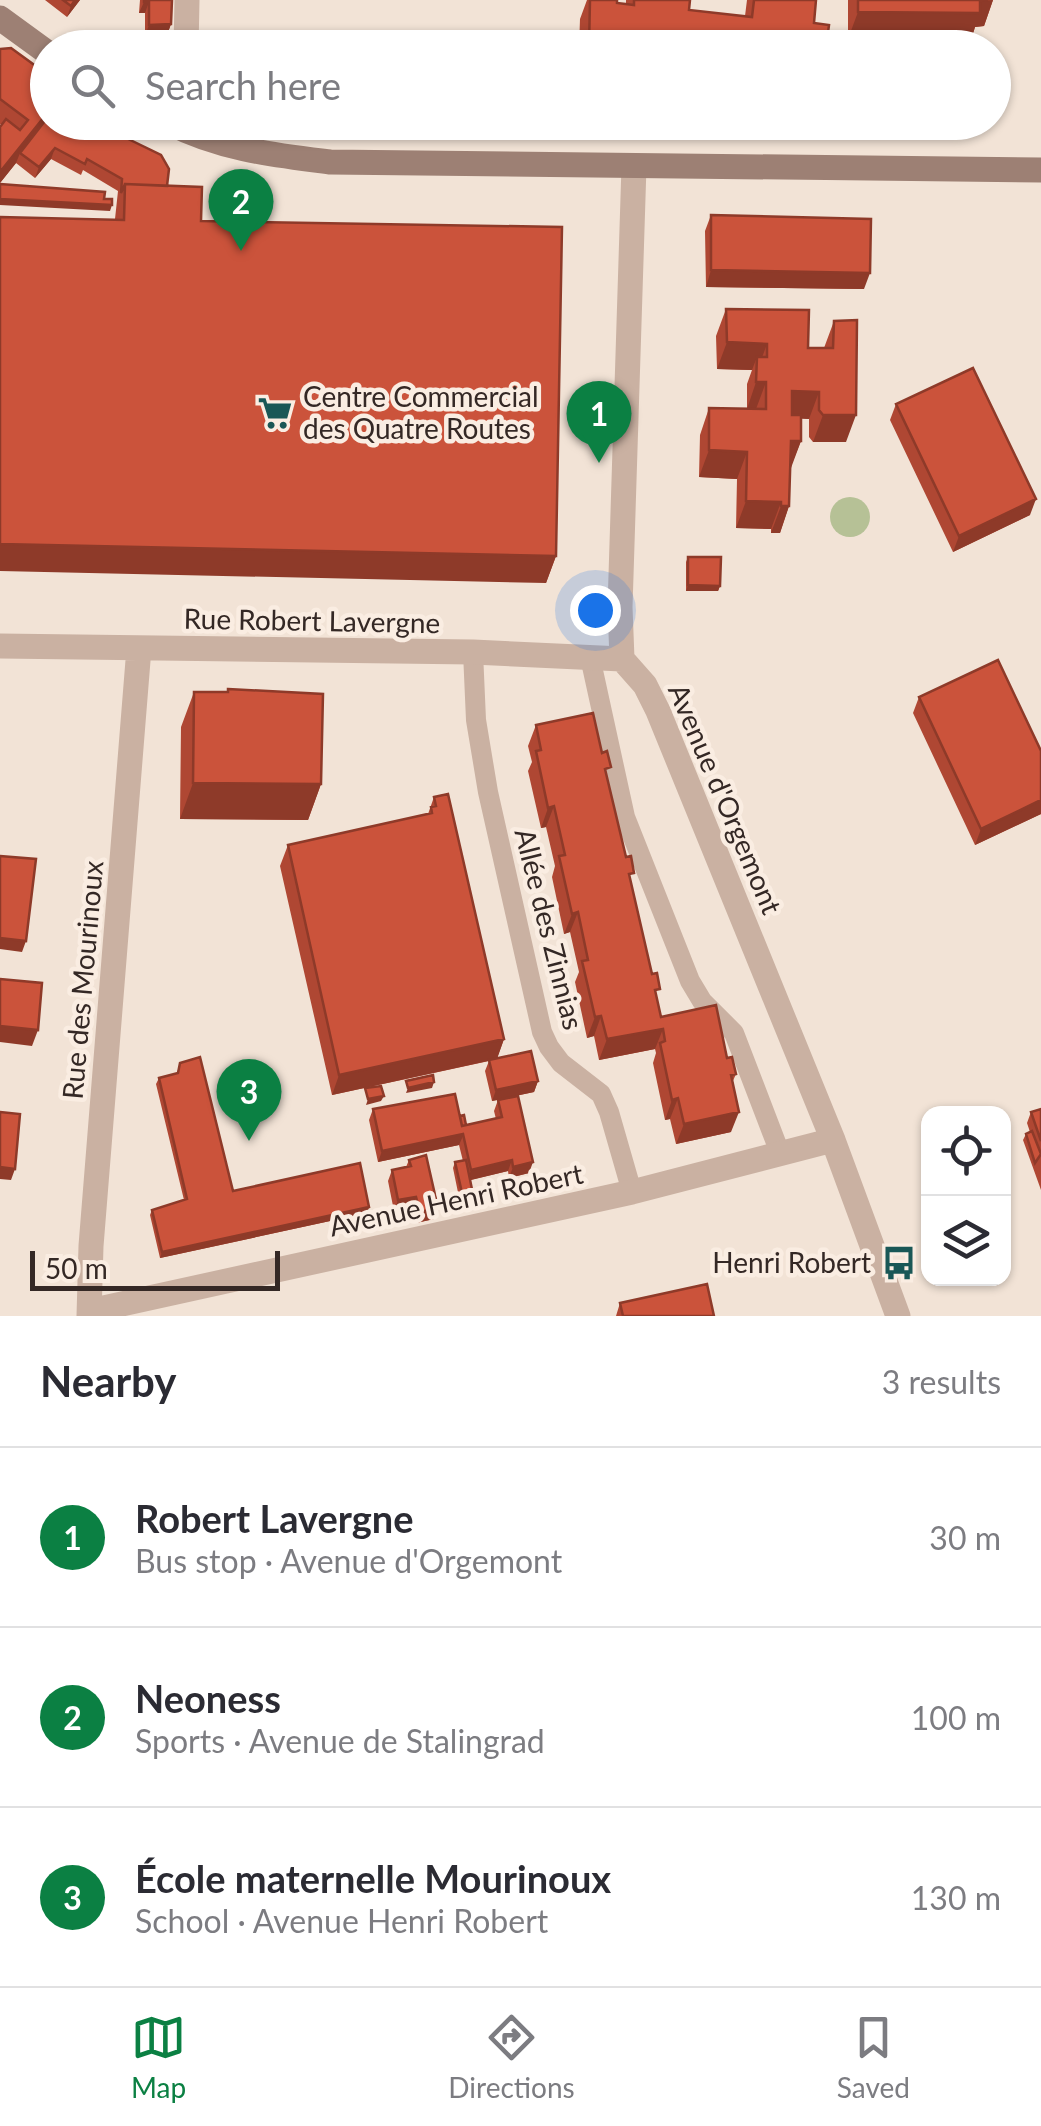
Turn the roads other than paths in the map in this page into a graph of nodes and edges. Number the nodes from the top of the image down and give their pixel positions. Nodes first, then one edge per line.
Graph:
1 (187, 0) edge
2 (0, 18) edge
3 (186, 30) edge
4 (30, 40) edge
5 (216, 140) edge
6 (634, 166) junction
7 (1041, 170) edge
8 (0, 646) edge
9 (139, 648) junction
10 (473, 652) junction
11 (590, 657) junction
12 (622, 659) junction
13 (833, 1140) junction
14 (780, 1153) junction
15 (632, 1192) junction
16 (90, 1314) edge
17 (898, 1316) edge

1 - 3 street
2 - 4 main road
5 - 6 main road
6 - 7 main road
6 - 12 street
8 - 9 street, Rue Robert Lavergne
9 - 10 street, Rue Robert Lavergne
9 - 16 street, Rue des Mourinoux
10 - 11 street, Rue Robert Lavergne
10 - 15 lane, Allée des Zinnias
11 - 12 street, Rue Robert Lavergne
11 - 14 lane
12 - 13 street, Avenue d'Orgemont
13 - 14 street, Avenue Henri Robert
13 - 17 street, Avenue d'Orgemont
14 - 15 street, Avenue Henri Robert
15 - 16 street, Avenue Henri Robert

